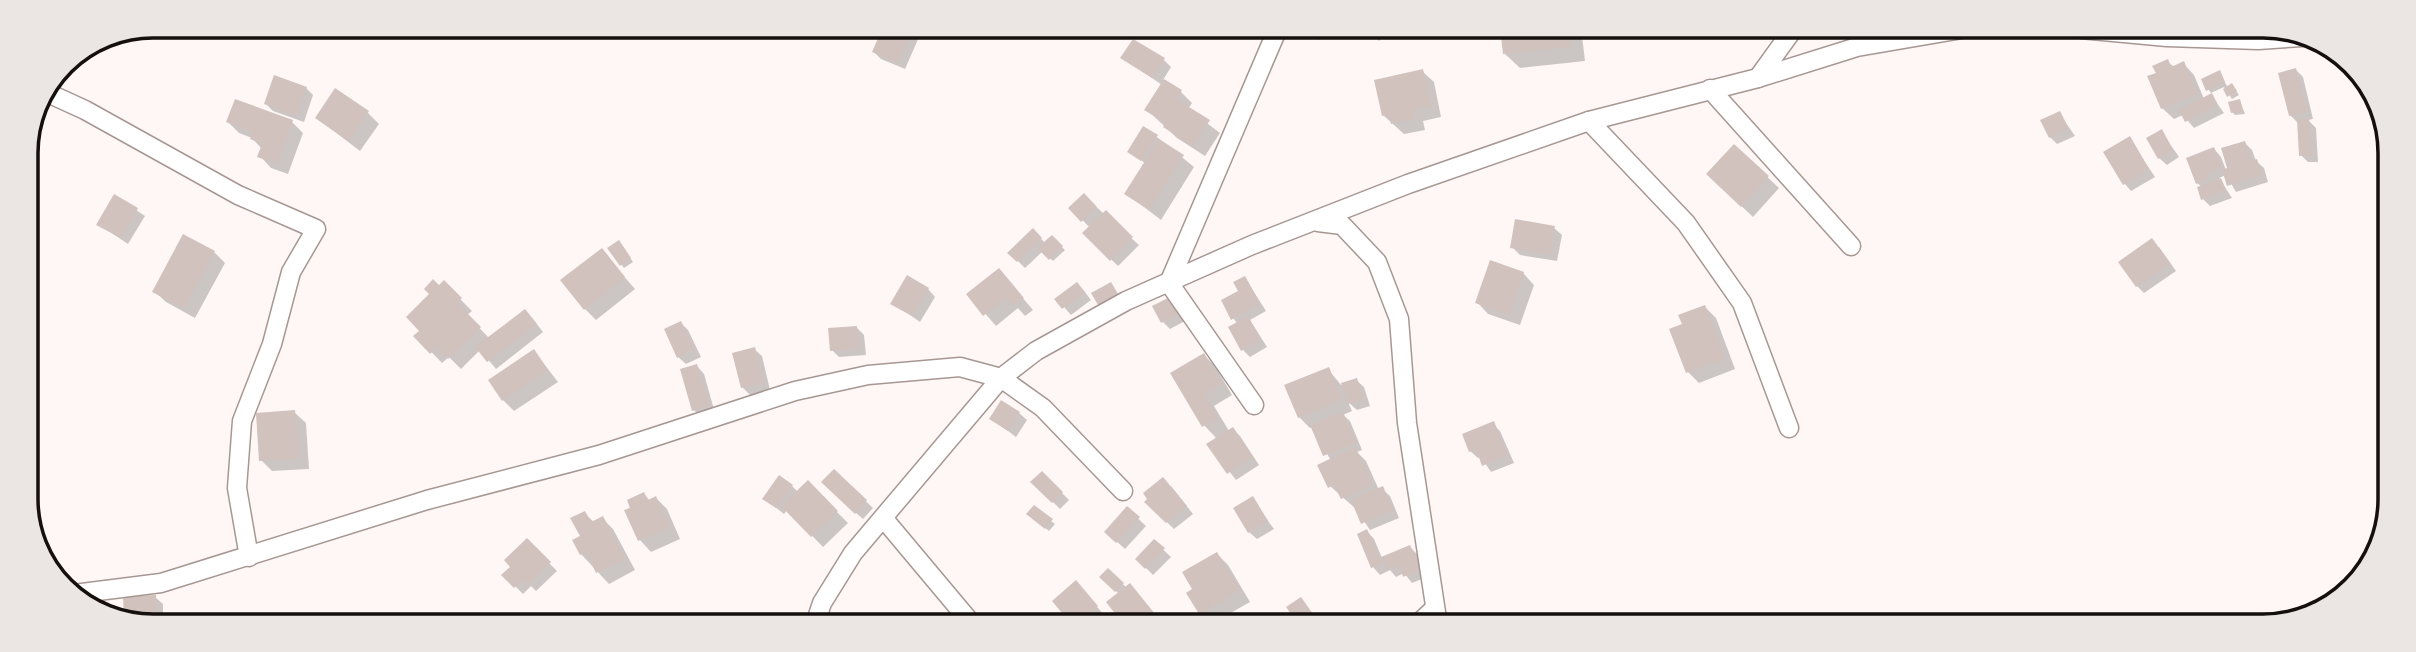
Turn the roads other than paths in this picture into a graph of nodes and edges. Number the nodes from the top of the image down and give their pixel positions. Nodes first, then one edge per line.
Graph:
1 (1274, 38) edge
2 (1787, 38) edge
3 (1910, 38) edge
4 (2198, 38) edge
5 (2271, 39) edge
6 (1758, 78) junction
7 (1710, 89) junction
8 (54, 96) edge
9 (1589, 121) junction
10 (1314, 222) junction
11 (1852, 246) dead end
12 (1169, 283) junction
13 (1002, 378) junction
14 (1254, 405) dead end
15 (1789, 428) dead end
16 (1123, 491) dead end
17 (884, 519) junction
18 (249, 557) junction
19 (87, 592) edge
20 (1435, 613) edge
21 (818, 614) edge
22 (963, 614) edge

1 - 12 street
2 - 6 street
3 - 6 street
4 - 5 street
6 - 7 street
7 - 9 street
7 - 11 street
8 - 18 street
9 - 10 street
9 - 15 street
10 - 12 street
10 - 20 street
12 - 13 street
12 - 14 street
13 - 16 street
13 - 17 street
13 - 18 street
17 - 21 street
17 - 22 street
18 - 19 street

